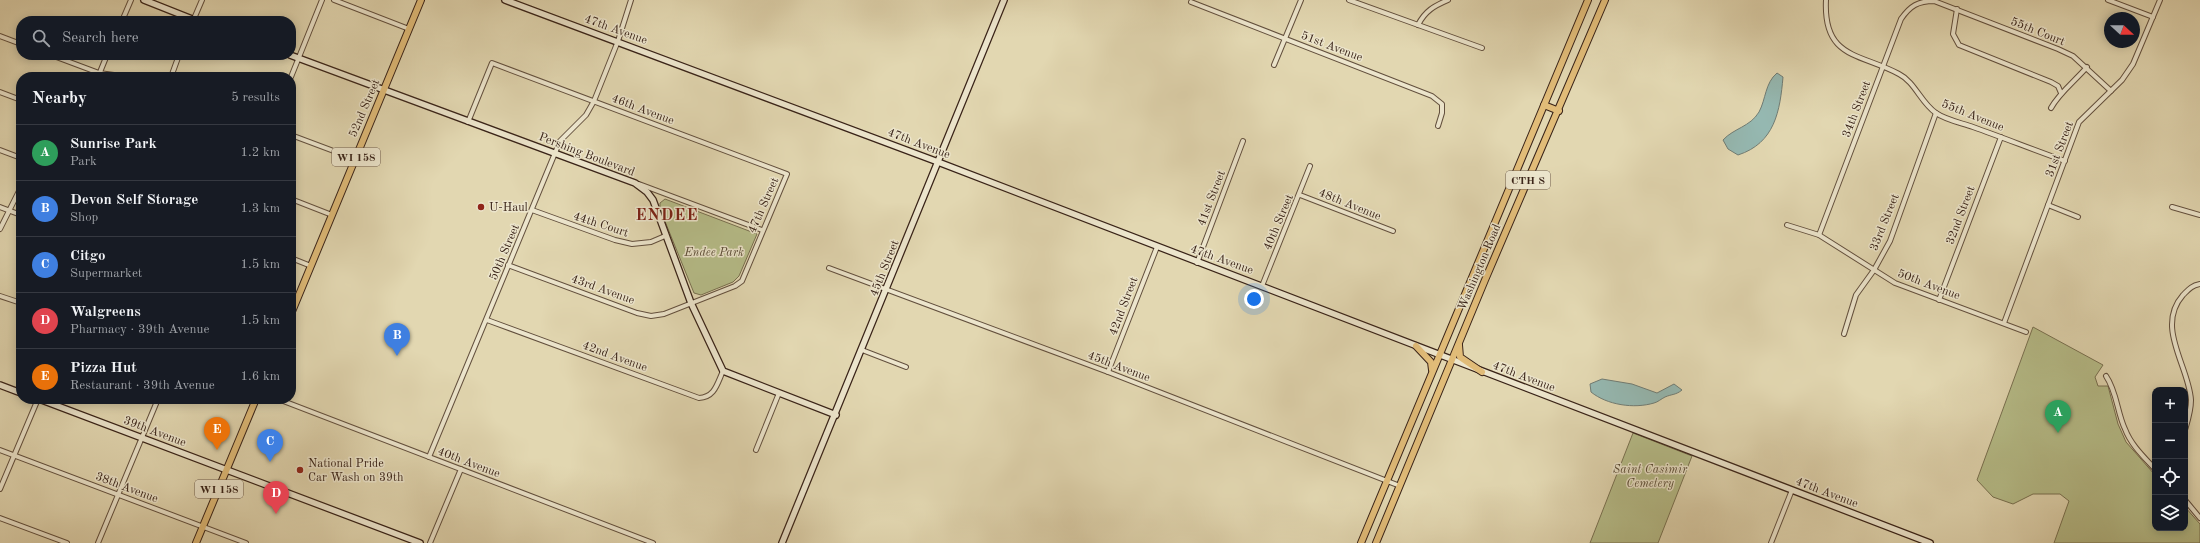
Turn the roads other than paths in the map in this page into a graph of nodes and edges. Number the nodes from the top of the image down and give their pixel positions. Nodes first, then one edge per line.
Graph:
1 (131, 0) edge
2 (144, 0) edge
3 (202, 0) edge
4 (322, 0) edge
5 (334, 0) edge
6 (421, 0) edge
7 (505, 0) edge
8 (631, 0) edge
9 (1004, 0) edge
10 (1301, 0) edge
11 (1349, 0) edge
12 (1448, 0) edge
13 (1588, 0) edge
14 (1605, 0) edge
15 (1826, 0) edge
16 (2108, 0) edge
17 (2160, 0) edge
18 (1924, 1) joint
19 (1190, 2) dead end
20 (1957, 9) junction
21 (124, 16) edge
22 (183, 16) edge
23 (197, 16) edge
24 (2153, 17) junction
25 (1418, 25) junction
26 (409, 29) junction
27 (0, 36) edge
28 (1285, 38) junction
29 (16, 42) edge
30 (618, 42) junction
31 (1482, 48) dead end
32 (298, 58) junction
33 (63, 60) edge
34 (105, 60) edge
35 (177, 60) edge
36 (1274, 65) dead end
37 (1882, 67) junction
38 (2087, 67) junction
39 (91, 72) edge
40 (99, 72) edge
41 (172, 72) edge
42 (293, 72) edge
43 (384, 90) junction
44 (2111, 91) junction
45 (0, 92) edge
46 (2061, 93) junction
47 (16, 98) edge
48 (594, 101) junction
49 (1544, 105) junction
50 (2051, 108) dead end
51 (1559, 111) junction
52 (1936, 113) junction
53 (468, 122) junction
54 (1438, 126) dead end
55 (296, 137) edge
56 (2001, 137) junction
57 (1243, 141) dead end
58 (0, 150) edge
59 (555, 153) junction
60 (16, 156) edge
61 (355, 159) junction
62 (2065, 161) junction
63 (938, 162) junction
64 (1310, 166) dead end
65 (787, 174) joint
66 (635, 183) junction
67 (1300, 195) junction
68 (16, 196) edge
69 (296, 201) edge
70 (2048, 205) junction
71 (0, 207) edge
72 (2172, 207) dead end
73 (8, 210) junction
74 (532, 210) junction
75 (16, 213) edge
76 (332, 214) junction
77 (2200, 215) edge
78 (2078, 216) dead end
79 (1787, 225) dead end
80 (0, 229) edge
81 (762, 230) junction
82 (1393, 231) dead end
83 (1819, 235) junction
84 (665, 236) junction
85 (1157, 247) junction
86 (296, 260) edge
87 (1197, 263) junction
88 (508, 265) junction
89 (311, 266) junction
90 (829, 268) dead end
91 (1874, 270) junction
92 (2200, 284) edge
93 (1262, 286) junction
94 (886, 290) junction
95 (0, 296) edge
96 (1939, 300) junction
97 (16, 301) edge
98 (296, 301) edge
99 (691, 303) junction
100 (487, 320) junction
101 (2004, 323) junction
102 (2026, 332) dead end
103 (1844, 334) dead end
104 (1459, 343) junction
105 (1416, 346) junction
106 (862, 350) junction
107 (1439, 355) junction
108 (1452, 360) junction
109 (906, 367) dead end
110 (723, 371) junction
111 (1108, 372) junction
112 (1432, 372) junction
113 (1482, 372) junction
114 (2106, 376) dead end
115 (0, 385) edge
116 (16, 391) edge
117 (779, 393) junction
118 (36, 404) edge
119 (51, 404) edge
120 (156, 404) edge
121 (254, 404) edge
122 (291, 404) edge
123 (836, 415) junction
124 (2187, 423) edge
125 (142, 438) junction
126 (0, 450) edge
127 (756, 450) dead end
128 (14, 455) junction
129 (429, 457) junction
130 (2152, 466) edge
131 (461, 469) junction
132 (227, 471) junction
133 (1387, 481) junction
134 (1400, 486) junction
135 (0, 489) edge
136 (1792, 490) junction
137 (119, 494) junction
138 (2188, 504) edge
139 (0, 518) edge
140 (2200, 518) edge
141 (203, 527) junction
142 (67, 543) edge
143 (98, 543) edge
144 (196, 543) edge
145 (246, 543) edge
146 (420, 543) edge
147 (430, 543) edge
148 (652, 543) edge
149 (782, 543) edge
150 (1361, 543) edge
151 (1376, 543) edge
152 (1771, 543) edge
153 (1930, 543) edge

1 - 21 street
2 - 22 street
3 - 23 street
4 - 32 street
5 - 26 street
6 - 26 main road, 52nd Street / WI 158
7 - 30 street, 47th Avenue
8 - 30 street, 50th Street
9 - 63 street, 45th Street
10 - 28 street
11 - 25 street
12 - 25 street
13 - 49 main road, Washington Road / CTH S
14 - 51 main road, Washington Road / CTH S
15 - 37 street, 55th Avenue
16 - 24 street
17 - 24 street, 31st Street
18 - 20 street, 55th Court
18 - 37 street, 34th Street
19 - 28 street, 51st Avenue
20 - 38 street, 55th Court
20 - 46 street
24 - 44 street, 31st Street
25 - 31 street
26 - 43 main road, 52nd Street / WI 158
27 - 29 street
28 - 36 street
28 - 54 street, 51st Avenue
30 - 48 street, 50th Street
30 - 63 street, 47th Avenue
32 - 42 street
32 - 43 street, Pershing Boulevard
33 - 39 street
34 - 40 street
35 - 41 street
37 - 52 street, 55th Avenue
37 - 83 street, 34th Street
38 - 44 street, 55th Court
38 - 46 street
43 - 53 street, Pershing Boulevard
43 - 61 main road, 52nd Street / WI 158
44 - 62 street, 31st Street
45 - 47 street
46 - 50 street
48 - 53 street, 46th Avenue
48 - 59 street, 50th Street
48 - 65 street, 46th Avenue
49 - 51 main road
49 - 107 main road, Washington Road / CTH S
51 - 104 main road, Washington Road / CTH S
52 - 56 street, 55th Avenue
52 - 91 street, 33rd Street
53 - 59 street, Pershing Boulevard
55 - 61 street
56 - 62 street, 55th Avenue
56 - 96 street, 32nd Street
57 - 87 street, 41st Street
58 - 60 street
59 - 66 street, Pershing Boulevard
59 - 74 street, 50th Street
61 - 76 main road, 52nd Street / WI 158
62 - 70 street, 31st Street
63 - 85 street, 47th Avenue
63 - 94 street, 45th Street
64 - 67 street, 40th Street
65 - 81 street, 47th Street
66 - 81 street
66 - 84 street, Pershing Boulevard
67 - 82 street, 48th Avenue
67 - 93 street, 40th Street
68 - 73 street
69 - 76 street
70 - 78 street
70 - 101 street, 31st Street
71 - 73 street
72 - 77 street
73 - 75 street
73 - 80 street
74 - 84 street, 44th Court
74 - 88 street, 50th Street
76 - 89 main road, 52nd Street / WI 158
79 - 83 street, 50th Avenue
81 - 99 street, 47th Street
83 - 91 street, 50th Avenue
84 - 99 street, Pershing Boulevard
85 - 87 street, 47th Avenue
85 - 111 street, 42nd Street
86 - 89 street
87 - 93 street, 47th Avenue
88 - 99 street, 43rd Avenue
88 - 100 street, 50th Street
89 - 98 main road, 52nd Street / WI 158
90 - 94 street, 45th Avenue
91 - 96 street, 50th Avenue
91 - 103 street, 33rd Street
92 - 124 street
93 - 105 street, 47th Avenue
94 - 106 street, 45th Street
94 - 111 street, 45th Avenue
95 - 97 street
96 - 101 street, 50th Avenue
99 - 110 street, Pershing Boulevard
100 - 110 street, 42nd Avenue
100 - 129 street, 50th Street
101 - 102 street, 50th Avenue
104 - 108 main road, Washington Road / CTH S
104 - 113 main road
105 - 107 street, 47th Avenue
105 - 112 main road
106 - 109 street
106 - 123 street, 45th Street
107 - 108 street, 47th Avenue
107 - 112 main road, Washington Road / CTH S
108 - 113 street, 47th Avenue
108 - 134 main road, Washington Road / CTH S
110 - 117 street
111 - 133 street, 45th Avenue
112 - 133 main road, Washington Road / CTH S
113 - 136 street, 47th Avenue
114 - 130 street
115 - 116 street
117 - 123 street
117 - 127 street
118 - 128 street
119 - 125 street, 39th Avenue
120 - 125 street
121 - 132 main road, WI 158
122 - 129 street, 40th Avenue
123 - 149 street, 45th Street
125 - 132 street, 39th Avenue
125 - 137 street
126 - 128 street, 38th Avenue
128 - 135 street
128 - 137 street, 38th Avenue
129 - 131 street, 40th Avenue
131 - 147 street
131 - 148 street, 40th Avenue
132 - 141 main road, WI 158
132 - 146 street, 39th Avenue
133 - 134 street, 45th Avenue
133 - 150 main road, Washington Road / CTH S
134 - 151 main road, Washington Road / CTH S
136 - 152 street
136 - 153 street, 47th Avenue
137 - 141 street, 38th Avenue
137 - 143 street
138 - 140 street
139 - 142 street
141 - 144 main road, WI 158
141 - 145 street, 38th Avenue

